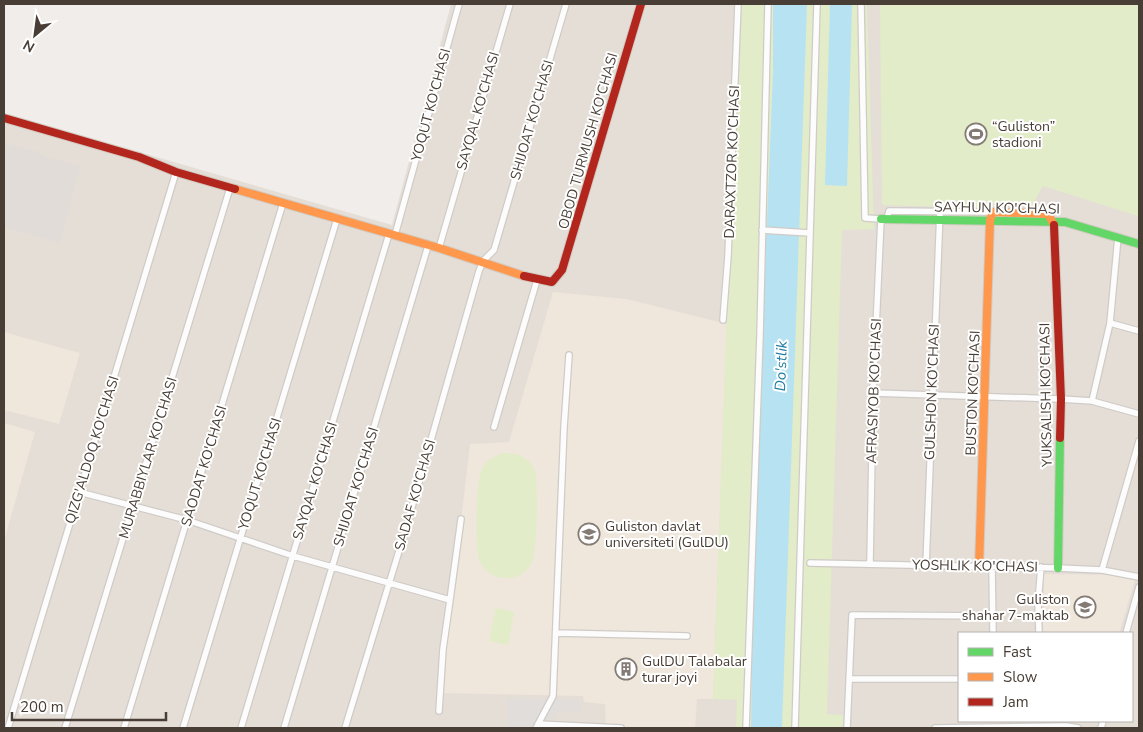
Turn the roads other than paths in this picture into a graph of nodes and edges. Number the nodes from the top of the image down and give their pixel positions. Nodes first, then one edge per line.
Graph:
1 (458, 4) edge
2 (510, 4) edge
3 (566, 4) edge
4 (641, 4) edge
5 (738, 4) edge
6 (768, 4) edge
7 (817, 4) edge
8 (861, 4) edge
9 (4, 118) edge
10 (176, 172) junction
11 (230, 188) junction
12 (283, 203) junction
13 (940, 216) junction
14 (990, 216) junction
15 (337, 219) junction
16 (884, 219) junction
17 (1054, 222) junction
18 (762, 230) junction
19 (810, 233) junction
20 (392, 235) junction
21 (1118, 237) junction
22 (1139, 244) edge
23 (428, 246) junction
24 (439, 248) junction
25 (483, 262) junction
26 (537, 280) junction
27 (724, 320) dead end
28 (1110, 323) junction
29 (1139, 331) edge
30 (570, 355) dead end
31 (873, 393) junction
32 (932, 395) junction
33 (986, 397) junction
34 (1061, 398) junction
35 (1092, 401) junction
36 (1139, 414) edge
37 (494, 427) dead end
38 (1139, 441) edge
39 (79, 492) junction
40 (133, 506) junction
41 (461, 519) dead end
42 (187, 520) junction
43 (241, 538) junction
44 (293, 556) junction
45 (810, 563) dead end
46 (870, 563) junction
47 (926, 565) junction
48 (979, 566) junction
49 (332, 567) junction
50 (992, 567) junction
51 (1042, 567) junction
52 (1058, 568) junction
53 (1102, 570) junction
54 (1139, 577) edge
55 (389, 583) junction
56 (1139, 587) edge
57 (450, 600) junction
58 (993, 616) junction
59 (993, 632) edge
60 (1039, 632) edge
61 (1126, 632) edge
62 (556, 633) junction
63 (687, 636) dead end
64 (958, 678) edge
65 (848, 679) junction
66 (439, 711) dead end
67 (995, 724) edge
68 (537, 726) edge
69 (1027, 727) edge
70 (8, 728) edge
71 (65, 728) edge
72 (124, 728) edge
73 (183, 728) edge
74 (240, 728) edge
75 (284, 728) edge
76 (345, 728) edge
77 (621, 728) edge
78 (746, 728) edge
79 (795, 728) edge
80 (847, 728) edge
81 (935, 728) edge
82 (1078, 728) edge

1 - 20 street, YOQUT KO'CHASI
2 - 24 street, SAYQAL KO'CHASI
3 - 25 street, SHIJOAT KO'CHASI
4 - 26 street, OBOD TURMUSH KO'CHASI
5 - 27 street, DARAXTZOR KO'CHASI
6 - 18 street
7 - 19 street
8 - 16 street
9 - 10 street
10 - 11 street
10 - 39 street, QIZG'ALDOQ KO'CHASI
11 - 12 street
11 - 40 street, MURABBIYLAR KO'CHASI
12 - 15 street
12 - 42 street, SAODAT KO'CHASI
13 - 14 street, SAYHUN KO'CHASI
13 - 16 street, SAYHUN KO'CHASI
13 - 32 street, GULSHON KO'CHASI
14 - 17 street, SAYHUN KO'CHASI
14 - 33 street, BUSTON KO'CHASI
15 - 20 street
15 - 43 street, YOQUT KO'CHASI
16 - 31 street, AFRASIYOB KO'CHASI
17 - 21 street, SAYHUN KO'CHASI
17 - 34 street, YUKSALISH KO'CHASI
18 - 19 street
18 - 78 street
19 - 79 street
20 - 23 street
20 - 44 street, SAYQAL KO'CHASI
21 - 22 street, SAYHUN KO'CHASI
21 - 28 street
23 - 24 street
23 - 49 street, SHIJOAT KO'CHASI
24 - 25 street
25 - 26 street
25 - 55 street, SADAF KO'CHASI
26 - 37 street
28 - 29 street
28 - 35 street
30 - 62 street
31 - 32 street
31 - 46 street, AFRASIYOB KO'CHASI
32 - 33 street
32 - 47 street, GULSHON KO'CHASI
33 - 34 street
33 - 48 street, BUSTON KO'CHASI
34 - 35 street
34 - 52 street, YUKSALISH KO'CHASI
35 - 36 street
38 - 53 street
39 - 40 street
39 - 70 street, QIZG'ALDOQ KO'CHASI
40 - 42 street
40 - 71 street, MURABBIYLAR KO'CHASI
41 - 57 street
42 - 43 street
42 - 72 street, SAODAT KO'CHASI
43 - 44 street
43 - 73 street, YOQUT KO'CHASI
44 - 49 street
44 - 74 street, SAYQAL KO'CHASI
45 - 46 street, YOSHLIK KO'CHASI
46 - 47 street, YOSHLIK KO'CHASI
47 - 48 street, YOSHLIK KO'CHASI
48 - 50 street, YOSHLIK KO'CHASI
49 - 55 street
49 - 75 street, SHIJOAT KO'CHASI
50 - 51 street, YOSHLIK KO'CHASI
50 - 58 street
51 - 52 street, YOSHLIK KO'CHASI
51 - 60 street
52 - 53 street, YOSHLIK KO'CHASI
53 - 54 street, YOSHLIK KO'CHASI
55 - 57 street
55 - 76 street, SADAF KO'CHASI
56 - 61 street
57 - 66 street
58 - 59 street
58 - 65 street
62 - 63 street
62 - 68 street
64 - 65 street
65 - 80 street
67 - 69 street
67 - 81 street
68 - 77 street
69 - 82 street

